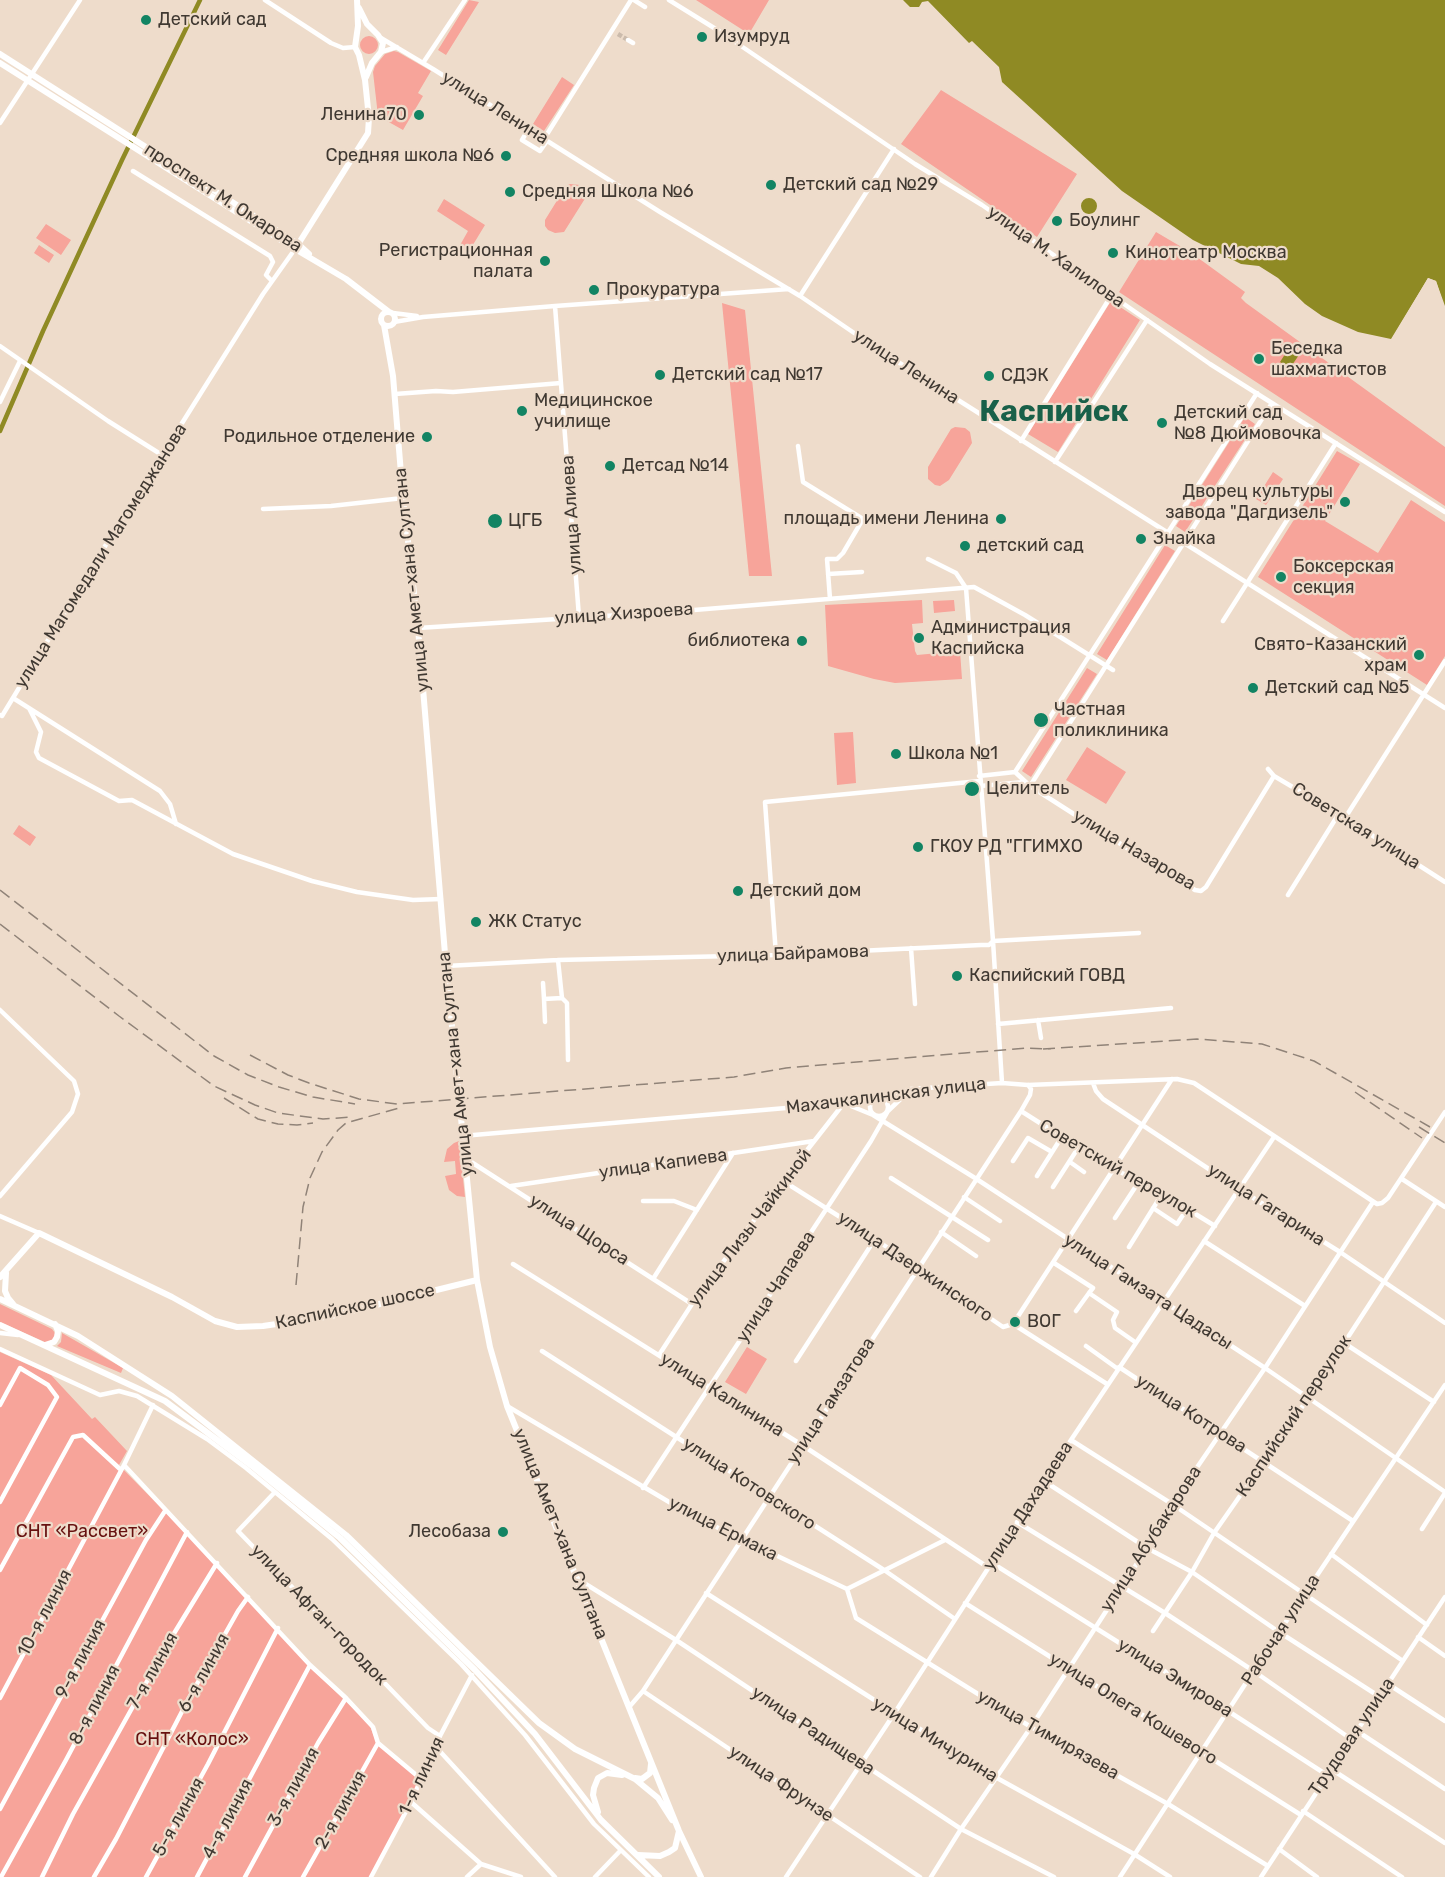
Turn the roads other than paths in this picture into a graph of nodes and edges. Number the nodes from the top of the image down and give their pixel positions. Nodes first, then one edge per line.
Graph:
1 (80, 0) edge
2 (265, 0) edge
3 (465, 0) edge
4 (632, 0) edge
5 (669, 0) edge
6 (357, 2) edge
7 (645, 7) dead end
8 (612, 30) junction
9 (374, 32) junction
10 (618, 34) tunnel mouth
11 (358, 37) junction
12 (381, 38) junction
13 (397, 47) junction
14 (355, 48) junction
15 (381, 51) junction
16 (0, 54) edge
17 (359, 55) junction
18 (375, 58) junction
19 (0, 63) edge
20 (423, 63) junction
21 (30, 77) junction
22 (365, 80) junction
23 (0, 123) edge
24 (528, 130) junction
25 (546, 140) junction
26 (894, 149) junction
27 (133, 171) dead end
28 (297, 247) junction
29 (272, 281) junction
30 (789, 289) junction
31 (800, 296) junction
32 (1111, 296) junction
33 (371, 298) junction
34 (555, 306) junction
35 (391, 313) junction
36 (380, 317) junction
37 (423, 317) junction
38 (1146, 320) junction
39 (393, 323) junction
40 (384, 325) junction
41 (388, 343) junction
42 (0, 346) edge
43 (22, 362) junction
44 (561, 383) junction
45 (1257, 393) junction
46 (395, 394) junction
47 (0, 402) edge
48 (1272, 403) junction
49 (1021, 441) junction
50 (1336, 443) junction
51 (798, 446) dead end
52 (162, 454) junction
53 (1055, 462) junction
54 (403, 498) junction
55 (263, 509) dead end
56 (1445, 512) edge
57 (1167, 534) junction
58 (1184, 544) junction
59 (928, 559) dead end
60 (862, 572) dead end
61 (828, 574) junction
62 (1248, 584) junction
63 (966, 588) junction
64 (830, 599) junction
65 (579, 617) junction
66 (1223, 621) dead end
67 (417, 628) junction
68 (1091, 656) junction
69 (1445, 661) edge
70 (1106, 665) junction
71 (1113, 670) dead end
72 (1424, 695) junction
73 (13, 698) junction
74 (29, 708) junction
75 (1445, 708) edge
76 (0, 715) edge
77 (1268, 769) dead end
78 (1015, 772) junction
79 (1274, 776) junction
80 (980, 781) junction
81 (1026, 782) junction
82 (1030, 786) junction
83 (1338, 815) junction
84 (1346, 818) junction
85 (176, 824) junction
86 (1445, 882) edge
87 (1288, 895) dead end
88 (441, 899) junction
89 (1139, 933) dead end
90 (993, 941) junction
91 (912, 948) junction
92 (776, 955) junction
93 (558, 960) junction
94 (446, 966) junction
95 (543, 983) dead end
96 (562, 998) junction
97 (544, 999) junction
98 (915, 1004) dead end
99 (1171, 1008) dead end
100 (0, 1010) edge
101 (1038, 1020) junction
102 (546, 1022) dead end
103 (998, 1024) junction
104 (1041, 1038) dead end
105 (568, 1060) dead end
106 (1172, 1079) junction
107 (1002, 1083) junction
108 (1093, 1083) junction
109 (1028, 1085) junction
110 (911, 1089) junction
111 (877, 1098) junction
112 (844, 1103) junction
113 (888, 1111) junction
114 (1021, 1111) junction
115 (1445, 1112) edge
116 (873, 1115) junction
117 (882, 1122) junction
118 (1143, 1125) junction
119 (462, 1136) junction
120 (1274, 1137) junction
121 (1061, 1138) junction
122 (814, 1141) junction
123 (1078, 1148) junction
124 (1052, 1152) junction
125 (733, 1154) junction
126 (465, 1158) junction
127 (1013, 1161) dead end
128 (1070, 1162) junction
129 (1114, 1170) junction
130 (1084, 1172) dead end
131 (1037, 1176) dead end
132 (891, 1178) dead end
133 (975, 1178) junction
134 (1402, 1179) junction
135 (1140, 1180) junction
136 (783, 1181) junction
137 (511, 1186) junction
138 (1053, 1187) dead end
139 (1239, 1189) junction
140 (1162, 1194) junction
141 (0, 1196) edge
142 (964, 1197) junction
143 (643, 1201) dead end
144 (1373, 1202) junction
145 (1436, 1202) junction
146 (1445, 1207) edge
147 (828, 1208) junction
148 (1153, 1208) junction
149 (1187, 1209) junction
150 (697, 1210) junction
151 (952, 1215) junction
152 (0, 1216) edge
153 (1115, 1218) dead end
154 (1000, 1221) dead end
155 (1215, 1226) junction
156 (941, 1232) junction
157 (39, 1233) junction
158 (875, 1239) junction
159 (988, 1240) dead end
160 (1068, 1240) junction
161 (1204, 1241) junction
162 (1129, 1247) dead end
163 (1340, 1252) junction
164 (976, 1256) dead end
165 (1054, 1263) junction
166 (513, 1264) dead end
167 (917, 1268) junction
168 (6, 1272) junction
169 (0, 1277) edge
170 (652, 1279) junction
171 (477, 1280) junction
172 (1384, 1282) junction
173 (1089, 1293) junction
174 (0, 1299) edge
175 (1162, 1302) junction
176 (692, 1304) junction
177 (1305, 1306) junction
178 (16, 1307) junction
179 (1076, 1311) dead end
180 (1445, 1323) edge
181 (55, 1324) junction
182 (1013, 1324) junction
183 (0, 1325) edge
184 (0, 1333) edge
185 (23, 1335) junction
186 (1136, 1342) junction
187 (1344, 1343) junction
188 (45, 1345) junction
189 (1086, 1346) dead end
190 (0, 1349) edge
191 (542, 1351) dead end
192 (659, 1355) junction
193 (24, 1359) junction
194 (796, 1361) dead end
195 (1118, 1368) junction
196 (1265, 1368) junction
197 (27, 1373) junction
198 (1107, 1384) junction
199 (1445, 1385) edge
200 (711, 1388) junction
201 (1309, 1397) junction
202 (1434, 1402) junction
203 (0, 1405) edge
204 (153, 1405) junction
205 (507, 1406) junction
206 (1220, 1434) junction
207 (678, 1438) junction
208 (1071, 1440) junction
209 (802, 1445) junction
210 (1395, 1457) junction
211 (1264, 1461) junction
212 (123, 1468) junction
213 (1044, 1481) junction
214 (643, 1488) junction
215 (275, 1492) junction
216 (1445, 1493) edge
217 (769, 1497) junction
218 (0, 1502) edge
219 (1172, 1504) junction
220 (165, 1511) junction
221 (1353, 1521) junction
222 (1017, 1522) junction
223 (1422, 1529) dead end
224 (187, 1532) junction
225 (1214, 1533) junction
226 (741, 1539) junction
227 (945, 1540) junction
228 (1147, 1548) junction
229 (1331, 1554) junction
230 (217, 1563) junction
231 (990, 1565) junction
232 (0, 1570) edge
233 (884, 1570) junction
234 (1192, 1572) junction
235 (576, 1578) junction
236 (1121, 1587) junction
237 (847, 1590) junction
238 (706, 1593) junction
239 (1305, 1593) junction
240 (248, 1597) junction
241 (1445, 1597) edge
242 (965, 1603) junction
243 (1165, 1613) junction
244 (955, 1619) junction
245 (1426, 1625) junction
246 (1094, 1627) junction
247 (278, 1628) junction
248 (1153, 1631) dead end
249 (1279, 1632) junction
250 (1418, 1637) junction
251 (676, 1640) junction
252 (1445, 1656) edge
253 (1403, 1662) junction
254 (926, 1663) junction
255 (310, 1665) junction
256 (1068, 1669) junction
257 (1255, 1672) junction
258 (472, 1675) junction
259 (1388, 1684) junction
260 (643, 1691) junction
261 (1380, 1697) junction
262 (0, 1698) edge
263 (346, 1698) junction
264 (630, 1706) junction
265 (1228, 1710) junction
266 (894, 1714) junction
267 (1445, 1721) edge
268 (1031, 1728) junction
269 (1357, 1731) junction
270 (440, 1736) junction
271 (1352, 1739) junction
272 (378, 1743) junction
273 (436, 1748) junction
274 (1202, 1751) junction
275 (649, 1755) junction
276 (861, 1763) junction
277 (1330, 1769) junction
278 (1327, 1775) junction
279 (997, 1778) junction
280 (421, 1779) junction
281 (635, 1779) junction
282 (1445, 1789) edge
283 (411, 1802) junction
284 (1168, 1804) junction
285 (0, 1809) edge
286 (1302, 1813) junction
287 (827, 1815) junction
288 (601, 1820) junction
289 (961, 1829) junction
290 (679, 1832) junction
291 (1445, 1844) edge
292 (1279, 1849) junction
293 (621, 1850) junction
294 (1134, 1854) junction
295 (638, 1855) junction
296 (481, 1864) junction
297 (1268, 1866) junction
298 (1, 1877) edge
299 (42, 1877) edge
300 (94, 1877) edge
301 (146, 1877) edge
302 (196, 1877) edge
303 (245, 1877) edge
304 (303, 1877) edge
305 (371, 1877) edge
306 (467, 1877) edge
307 (521, 1877) edge
308 (555, 1877) edge
309 (595, 1877) edge
310 (649, 1877) edge
311 (659, 1877) edge
312 (701, 1877) edge
313 (786, 1877) edge
314 (920, 1877) edge
315 (932, 1877) edge
316 (1054, 1877) edge
317 (1120, 1877) edge
318 (1170, 1877) edge
319 (1261, 1877) edge
320 (1317, 1877) edge
321 (1402, 1877) edge

1 - 21 street
2 - 14 street
3 - 20 street
4 - 7 street
4 - 8 street
5 - 26 street, улица М. Халилова
6 - 9 main road
6 - 11 main road
8 - 10 street
8 - 25 street
9 - 11 main road
9 - 12 main road
11 - 14 main road
12 - 13 street, улица Ленина
12 - 15 main road
13 - 15 street
13 - 20 street, улица Ленина
14 - 17 main road
15 - 18 main road
16 - 21 main road, проспект М. Омарова
17 - 18 main road
17 - 22 main road
18 - 22 main road
19 - 21 main road, проспект М. Омарова
20 - 24 street, улица Ленина
21 - 23 street
21 - 28 main road, проспект М. Омарова
22 - 28 main road
24 - 25 street, улица Ленина
24 - 25 street
25 - 30 street, улица Ленина
26 - 31 street
26 - 32 street, улица М. Халилова
27 - 29 street
28 - 29 street, улица Магомедали Магомеджановa
28 - 33 main road, проспект М. Омарова
29 - 52 street, улица Магомедали Магомеджановa
30 - 31 street, улица Ленина
30 - 34 street
31 - 49 street, улица Ленина
32 - 38 street, улица М. Халилова
32 - 49 street
33 - 35 main road, проспект М. Омарова
33 - 36 main road
34 - 37 street
34 - 44 street, улица Алиева
35 - 36 main road
35 - 37 street
35 - 39 main road
36 - 40 main road
37 - 39 street
38 - 45 street, улица М. Халилова
38 - 53 street
39 - 40 main road
39 - 41 main road
40 - 41 main road
41 - 46 main road, улица Амет-хана Султана
42 - 43 street
43 - 47 street
43 - 52 street
44 - 46 street
44 - 65 street, улица Алиева
45 - 48 street, улица М. Халилова
45 - 57 street
46 - 54 main road, улица Амет-хана Султана
48 - 50 street, улица М. Халилова
48 - 58 street
49 - 53 street, улица Ленина
50 - 56 street, улица М. Халилова
50 - 62 street
51 - 61 street
52 - 73 street, улица Магомедали Магомеджановa
53 - 57 street, улица Ленина
54 - 55 street
54 - 67 main road, улица Амет-хана Султана
57 - 58 street, улица Ленина
57 - 68 street
58 - 62 street, улица Ленина
58 - 70 street
59 - 63 street
60 - 61 street
61 - 64 street
62 - 66 street
62 - 72 street, улица Ленина
63 - 64 street, улица Хизроева
63 - 68 street, улица Хизроева
63 - 80 street
64 - 65 street, улица Хизроева
65 - 67 street, улица Хизроева
67 - 88 main road, улица Амет-хана Султана
68 - 70 street
68 - 78 street
69 - 72 street
70 - 71 street
70 - 82 street
72 - 75 street, улица Ленина
72 - 84 street
73 - 74 street, улица Магомедали Магомеджановa
73 - 76 street
74 - 85 street, улица Магомедали Магомеджановa
74 - 85 street
77 - 79 street, Советская улица
78 - 80 street
78 - 81 street, улица Назарова
79 - 82 street, улица Назарова
79 - 83 street, Советская улица
80 - 81 street
80 - 90 street
80 - 92 street
81 - 82 street, улица Назарова
83 - 84 street, Советская улица
83 - 87 street
84 - 86 street, Советская улица
85 - 88 street
88 - 94 main road, улица Амет-хана Султана
89 - 90 street, улица Байрамова
90 - 91 street, улица Байрамова
90 - 103 street
91 - 92 street, улица Байрамова
91 - 98 street
92 - 93 street, улица Байрамова
93 - 94 street, улица Байрамова
93 - 96 street
94 - 119 main road, улица Амет-хана Султана
95 - 97 street
96 - 97 street
96 - 105 street
97 - 102 street
99 - 101 street
100 - 141 street
101 - 103 street
101 - 104 street
103 - 107 street
106 - 108 street, Махачкалинская улица
106 - 118 street
106 - 120 street, Махачкалинская улица
107 - 109 street, Махачкалинская улица
107 - 110 street, Махачкалинская улица
108 - 109 street, Махачкалинская улица
108 - 118 street, улица Гагарина
109 - 114 street, улица Гамзатова
110 - 111 street, Махачкалинская улица
110 - 113 street, улица Чапаева
111 - 112 street, Махачкалинская улица
111 - 113 street
111 - 116 street
112 - 116 street, улица Гамзата Цадасы
112 - 119 street, Махачкалинская улица
112 - 122 street, улица Лизы Чайкиной
113 - 116 street
113 - 117 street, улица Чапаева
114 - 121 street, Советский переулок
114 - 133 street, улица Гамзатова
115 - 134 street
116 - 117 street, улица Гамзата Цадасы
117 - 133 street, улица Гамзата Цадасы
117 - 147 street, улица Чапаева
118 - 129 street
118 - 139 street, улица Гагарина
119 - 126 main road, улица Амет-хана Султана
120 - 139 street, улица Дахадаева
120 - 144 street, Махачкалинская улица
121 - 123 street, Советский переулок
121 - 124 street
122 - 125 street, улица Капиева
122 - 136 street, улица Лизы Чайкиной
123 - 128 street
123 - 129 street, Советский переулок
124 - 127 street
124 - 131 street
125 - 137 street, улица Капиева
125 - 150 street
126 - 137 street, улица Щорса
126 - 171 main road, улица Амет-хана Султана
128 - 130 street
128 - 138 street
129 - 135 street, Советский переулок
129 - 160 street
132 - 151 street
133 - 142 street, улица Гамзатова
133 - 160 street, улица Гамзата Цадасы
134 - 144 street, Махачкалинская улица
134 - 145 street
135 - 140 street, Советский переулок
135 - 153 street
136 - 147 street, улица Дзержинского
136 - 176 street, улица Лизы Чайкиной
137 - 170 street, улица Щорса
139 - 155 street, улица Дахадаева
139 - 163 street, улица Гагарина
140 - 148 street
140 - 149 street, Советский переулок
142 - 151 street, улица Гамзатова
142 - 154 street
143 - 150 street
144 - 163 street, улица Абубакарова
145 - 146 street
145 - 172 street, Каспийский переулок
147 - 158 street, улица Дзержинского
147 - 200 street, улица Чапаева
148 - 149 street
148 - 162 street
149 - 155 street, Советский переулок
150 - 170 street
151 - 156 street, улица Гамзатова
151 - 159 street
152 - 157 street
155 - 161 street, улица Дахадаева
156 - 164 street
156 - 167 street, улица Гамзатова
157 - 168 main road
157 - 171 main road, Каспийское шоссе
158 - 167 street, улица Дзержинского
158 - 194 street
160 - 165 street
160 - 175 street, улица Гамзата Цадасы
161 - 175 street, улица Дахадаева
161 - 177 street
163 - 172 street, улица Гагарина
163 - 177 street, улица Абубакарова
165 - 173 street
165 - 182 street
166 - 192 street, улица Калинина
167 - 182 street, улица Дзержинского
167 - 209 street, улица Гамзатова
168 - 169 main road
168 - 178 main road
170 - 176 street, улица Щорса
171 - 205 main road, улица Амет-хана Султана
172 - 180 street, улица Гагарина
172 - 187 street, Каспийский переулок
173 - 179 street
173 - 186 street
174 - 178 main road
175 - 186 street, улица Дахадаева
175 - 196 street, улица Гамзата Цадасы
176 - 192 street, улица Лизы Чайкиной
177 - 196 street, улица Абубакарова
178 - 181 main road
181 - 188 main road
181 - 281 main road
182 - 198 street, улица Дзержинского
183 - 185 main road
184 - 185 street
185 - 188 main road
186 - 195 street, улица Дахадаева
187 - 201 street, Каспийский переулок
187 - 202 street
188 - 288 main road
189 - 195 street, улица Котрова
190 - 193 street
191 - 207 street, улица Котовского
192 - 200 street, улица Калинина
193 - 197 street
193 - 204 street
195 - 198 street, улица Дахадаева
195 - 206 street, улица Котрова
196 - 201 street, улица Гамзата Цадасы
196 - 206 street, улица Абубакарова
197 - 203 street
197 - 218 street
198 - 208 street, улица Дахадаева
199 - 202 street, Рабочая улица
200 - 207 street, улица Чапаева
200 - 209 street, улица Калинина
201 - 210 street, улица Гамзата Цадасы
201 - 211 street, Каспийский переулок
202 - 210 street, Рабочая улица
204 - 212 street, 10-я линия
204 - 215 street
205 - 214 street, улица Ермака
205 - 235 main road, улица Амет-хана Султана
206 - 211 street, улица Котрова
206 - 219 street, улица Абубакарова
207 - 214 street, улица Чапаева
207 - 217 street, улица Котовского
208 - 213 street, улица Дахадаева
208 - 219 street
209 - 217 street, улица Гамзатова
209 - 227 street, улица Калинина
210 - 216 street, улица Гамзата Цадасы
210 - 221 street, Рабочая улица
211 - 221 street, улица Котрова
211 - 225 street, Каспийский переулок
212 - 220 street
212 - 232 street
212 - 262 street, 10-я линия
213 - 222 street, улица Дахадаева
213 - 228 street
214 - 226 street, улица Ермака
215 - 258 street
215 - 270 street, улица Афган-городок
216 - 223 street
217 - 226 street, улица Гамзатова
217 - 233 street, улица Котовского
219 - 225 street
219 - 228 street, улица Абубакарова
220 - 224 street
220 - 285 street, 9-я линия
221 - 229 street, Рабочая улица
222 - 231 street, улица Дахадаева
222 - 236 street
224 - 230 street
224 - 298 street, 8-я линия
225 - 234 street, Каспийский переулок
225 - 239 street
226 - 237 street, улица Ермака
226 - 238 street, улица Гамзатова
227 - 231 street, улица Калинина
227 - 233 street
228 - 234 street
228 - 236 street, улица Абубакарова
229 - 239 street, Рабочая улица
229 - 245 street
230 - 240 street
230 - 299 street, 7-я линия
231 - 242 street, улица Дахадаева
231 - 246 street, улица Эмирова
233 - 237 street
233 - 244 street, улица Котовского
234 - 243 street, Каспийский переулок
234 - 249 street
235 - 251 street, улица Радищева
235 - 264 main road, улица Амет-хана Султана
236 - 243 street
236 - 246 street, улица Абубакарова
237 - 254 street, улица Тимирязева
238 - 251 street, улица Гамзатова
238 - 266 street, улица Мичурина
239 - 249 street, Рабочая улица
239 - 253 street
240 - 247 street
240 - 300 street, 6-я линия
241 - 245 street, Трудовая улица
242 - 244 street, улица Дахадаева
242 - 256 street, улица Олега Кошевого
243 - 248 street, Каспийский переулок
243 - 257 street
244 - 254 street, улица Дахадаева
245 - 250 street, Трудовая улица
246 - 256 street, улица Абубакарова
246 - 265 street, улица Эмирова
247 - 255 street
247 - 301 street, 5-я линия
249 - 257 street, Рабочая улица
249 - 261 street
250 - 252 street
250 - 253 street, Трудовая улица
251 - 260 street, улица Гамзатова
251 - 276 street, улица Радищева
253 - 259 street, Трудовая улица
254 - 266 street, улица Дахадаева
254 - 268 street, улица Тимирязева
255 - 263 street
255 - 302 street, 4-я линия
256 - 268 street, улица Абубакарова
256 - 274 street, улица Олега Кошевого
257 - 265 street, Рабочая улица
257 - 271 street
258 - 270 street, 1-я линия
258 - 293 street
259 - 261 street, Трудовая улица
259 - 267 street
260 - 264 street, улица Гамзатова
260 - 287 street, улица Фрунзе
261 - 269 street, Трудовая улица
263 - 272 street
263 - 303 street, 3-я линия
264 - 275 main road, улица Амет-хана Султана
265 - 274 street, Рабочая улица
265 - 278 street, улица Эмирова
266 - 276 street, улица Дахадаева
266 - 279 street, улица Мичурина
268 - 279 street, улица Абубакарова
268 - 284 street, улица Тимирязева
269 - 271 street, Трудовая улица
269 - 282 street
270 - 273 street, 1-я линия
271 - 277 street, Трудовая улица
272 - 280 street
272 - 304 street, 2-я линия
273 - 280 street, 1-я линия
273 - 308 street
274 - 284 street, Рабочая улица
274 - 286 street, улица Олега Кошевого
275 - 281 main road
275 - 290 main road, улица Амет-хана Султана
276 - 287 street, улица Дахадаева
276 - 289 street, улица Радищева
277 - 278 street, Трудовая улица
277 - 291 street
278 - 286 street, Трудовая улица
279 - 289 street, улица Абубакарова
279 - 294 street, улица Мичурина
280 - 283 street, 1-я линия
281 - 288 main road
281 - 290 main road
283 - 296 street
283 - 305 street, 1-я линия
284 - 294 street, Рабочая улица
284 - 297 street, улица Тимирязева
286 - 292 street, Трудовая улица
286 - 321 street, улица Олега Кошевого
287 - 313 street, улица Дахадаева
287 - 314 street, улица Фрунзе
288 - 295 main road
289 - 315 street, улица Абубакарова
289 - 316 street, улица Радищева
290 - 295 main road
290 - 312 main road
292 - 297 street, Трудовая улица
292 - 320 street
293 - 309 street
293 - 310 street
294 - 317 street, Рабочая улица
294 - 318 street, улица Мичурина
295 - 311 main road
296 - 306 street
296 - 307 street
297 - 319 street, Трудовая улица

